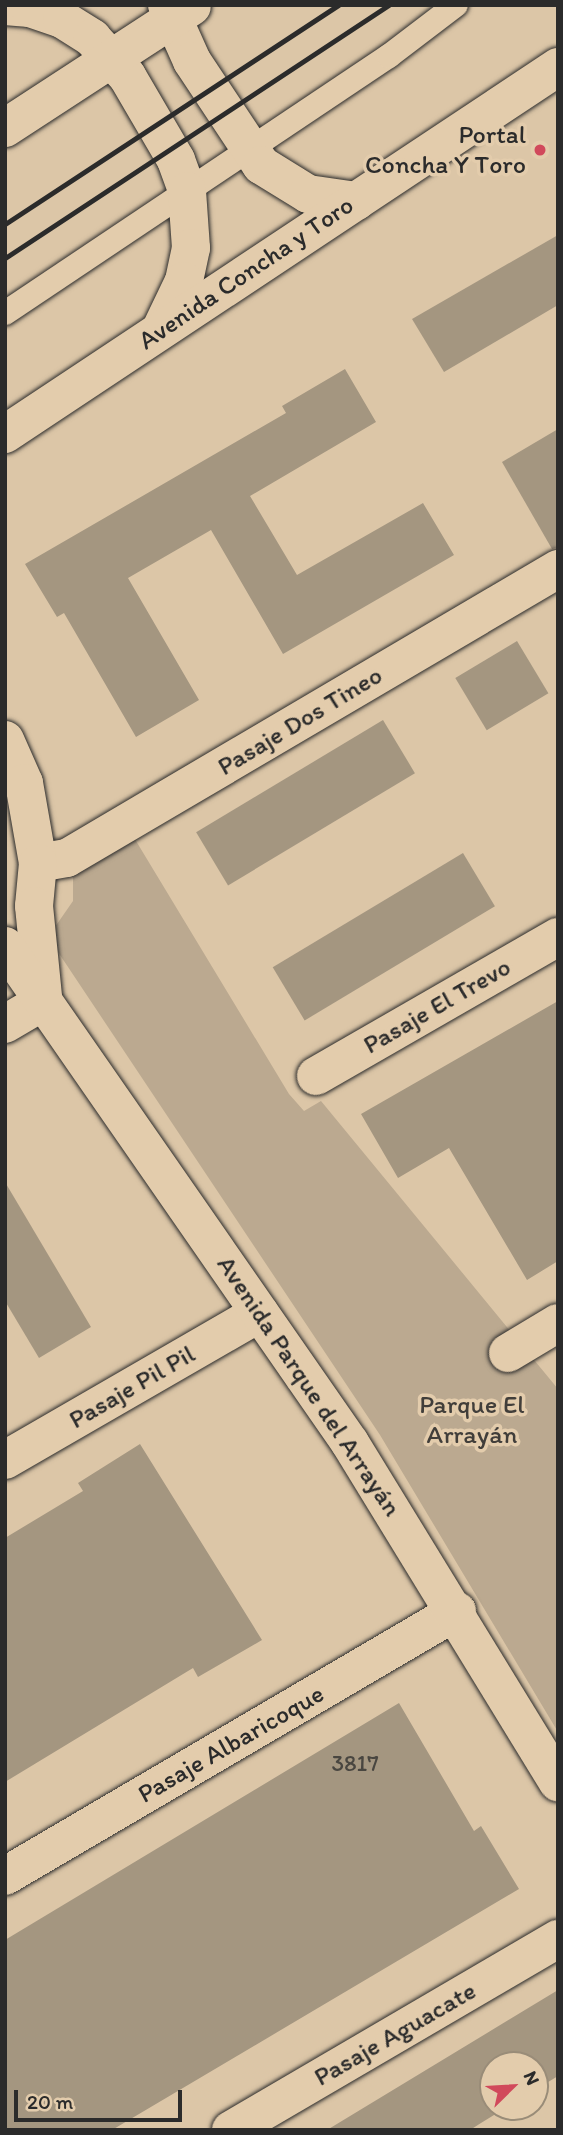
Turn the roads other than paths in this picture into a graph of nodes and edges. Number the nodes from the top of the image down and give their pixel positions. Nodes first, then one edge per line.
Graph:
1 (456, 5) edge
2 (5, 6) edge
3 (178, 10) edge
4 (113, 57) junction
5 (558, 67) edge
6 (5, 128) edge
7 (247, 151) junction
8 (187, 191) junction
9 (356, 201) junction
10 (5, 313) edge
11 (160, 331) junction
12 (5, 434) edge
13 (558, 569) edge
14 (5, 740) edge
15 (38, 863) junction
16 (558, 937) edge
17 (5, 946) edge
18 (44, 1001) junction
19 (5, 1024) edge
20 (316, 1076) dead end
21 (260, 1313) junction
22 (558, 1323) edge
23 (508, 1353) dead end
24 (5, 1461) edge
25 (457, 1611) junction
26 (558, 1782) edge
27 (5, 1876) edge
28 (558, 1939) edge
29 (231, 2130) edge

1 - 7 lane
2 - 4 street
3 - 4 street
3 - 7 street
4 - 6 street
4 - 8 street
5 - 9 street, Avenida Concha y Toro
7 - 8 lane
7 - 9 street
8 - 10 lane
8 - 11 street
9 - 11 street, Avenida Concha y Toro
11 - 12 street, Avenida Concha y Toro
13 - 15 street, Pasaje Dos Tineo
14 - 15 street, Avenida Parque del Arrayán
15 - 18 street, Avenida Parque del Arrayán
16 - 20 street, Pasaje El Trevo
17 - 18 street, Avenida Parque del Arrayán
18 - 19 street
18 - 21 street, Avenida Parque del Arrayán
21 - 24 street, Pasaje Pil Pil
21 - 25 street, Avenida Parque del Arrayán
22 - 23 street
25 - 26 street, Avenida Parque del Arrayán
25 - 27 street, Pasaje Albaricoque
28 - 29 street, Pasaje Aguacate

